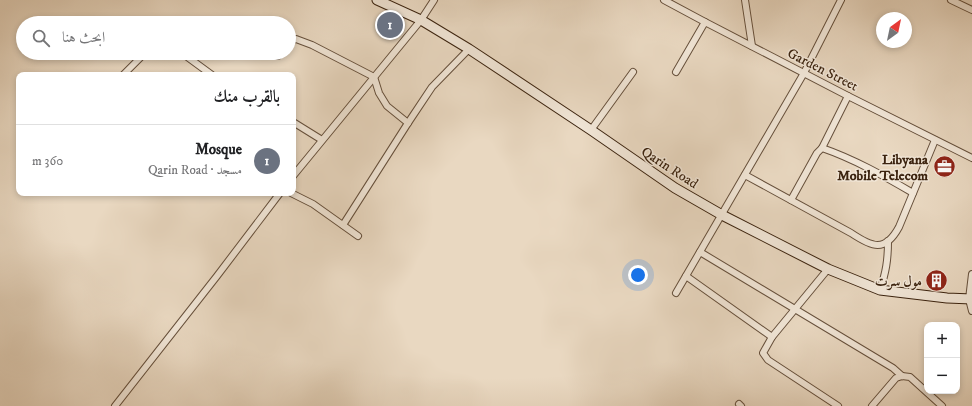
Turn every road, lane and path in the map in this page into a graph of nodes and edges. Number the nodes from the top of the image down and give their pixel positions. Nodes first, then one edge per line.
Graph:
1 (376, 0) edge
2 (434, 0) edge
3 (664, 0) edge
4 (745, 0) edge
5 (840, 0) edge
6 (951, 0) edge
7 (972, 10) edge
8 (421, 20) junction
9 (706, 22) junction
10 (296, 39) edge
11 (752, 46) junction
12 (469, 49) junction
13 (138, 60) edge
14 (192, 60) edge
15 (125, 72) edge
16 (208, 72) edge
17 (633, 72) dead end
18 (676, 72) dead end
19 (804, 73) junction
20 (374, 77) junction
21 (848, 96) junction
22 (408, 122) junction
23 (296, 124) edge
24 (591, 130) junction
25 (322, 140) junction
26 (935, 140) junction
27 (822, 148) junction
28 (972, 158) edge
29 (296, 172) edge
30 (746, 175) junction
31 (913, 193) junction
32 (278, 196) edge
33 (296, 196) edge
34 (791, 200) junction
35 (722, 215) junction
36 (343, 225) junction
37 (358, 236) dead end
38 (888, 241) junction
39 (700, 252) junction
40 (828, 269) junction
41 (972, 274) edge
42 (686, 276) junction
43 (880, 290) junction
44 (676, 293) dead end
45 (971, 299) edge
46 (795, 309) junction
47 (972, 311) edge
48 (772, 337) junction
49 (902, 376) junction
50 (115, 406) edge
51 (838, 406) edge
52 (872, 406) edge
53 (942, 406) edge

1 - 8 main road, Qarin Road
2 - 8 street
3 - 9 street, Garden Street
4 - 11 street
5 - 19 street
6 - 7 street
8 - 12 main road, Qarin Road
8 - 20 street
9 - 11 street, Garden Street
9 - 18 street
10 - 20 street
11 - 19 street, Garden Street
12 - 22 street
12 - 24 main road, Qarin Road
13 - 15 street
14 - 16 street
17 - 24 street
19 - 21 street, Garden Street
19 - 30 street
20 - 22 street
20 - 25 street
21 - 26 street, Garden Street
21 - 27 street
22 - 36 street
23 - 25 street
24 - 35 main road, Qarin Road
25 - 29 street
26 - 28 street, Garden Street
26 - 31 street
27 - 31 street
27 - 34 street
30 - 34 street
30 - 35 street
31 - 38 street
32 - 50 street
33 - 36 street
34 - 38 street
35 - 39 street
35 - 40 main road, Qarin Road
36 - 37 street
38 - 43 street
39 - 42 street
39 - 46 street
40 - 43 main road, Qarin Road
40 - 46 street
41 - 45 street
42 - 44 street
42 - 48 street
43 - 45 main road, Qarin Road
45 - 47 street
46 - 48 street
46 - 49 street
48 - 51 street
49 - 52 street
49 - 53 street

